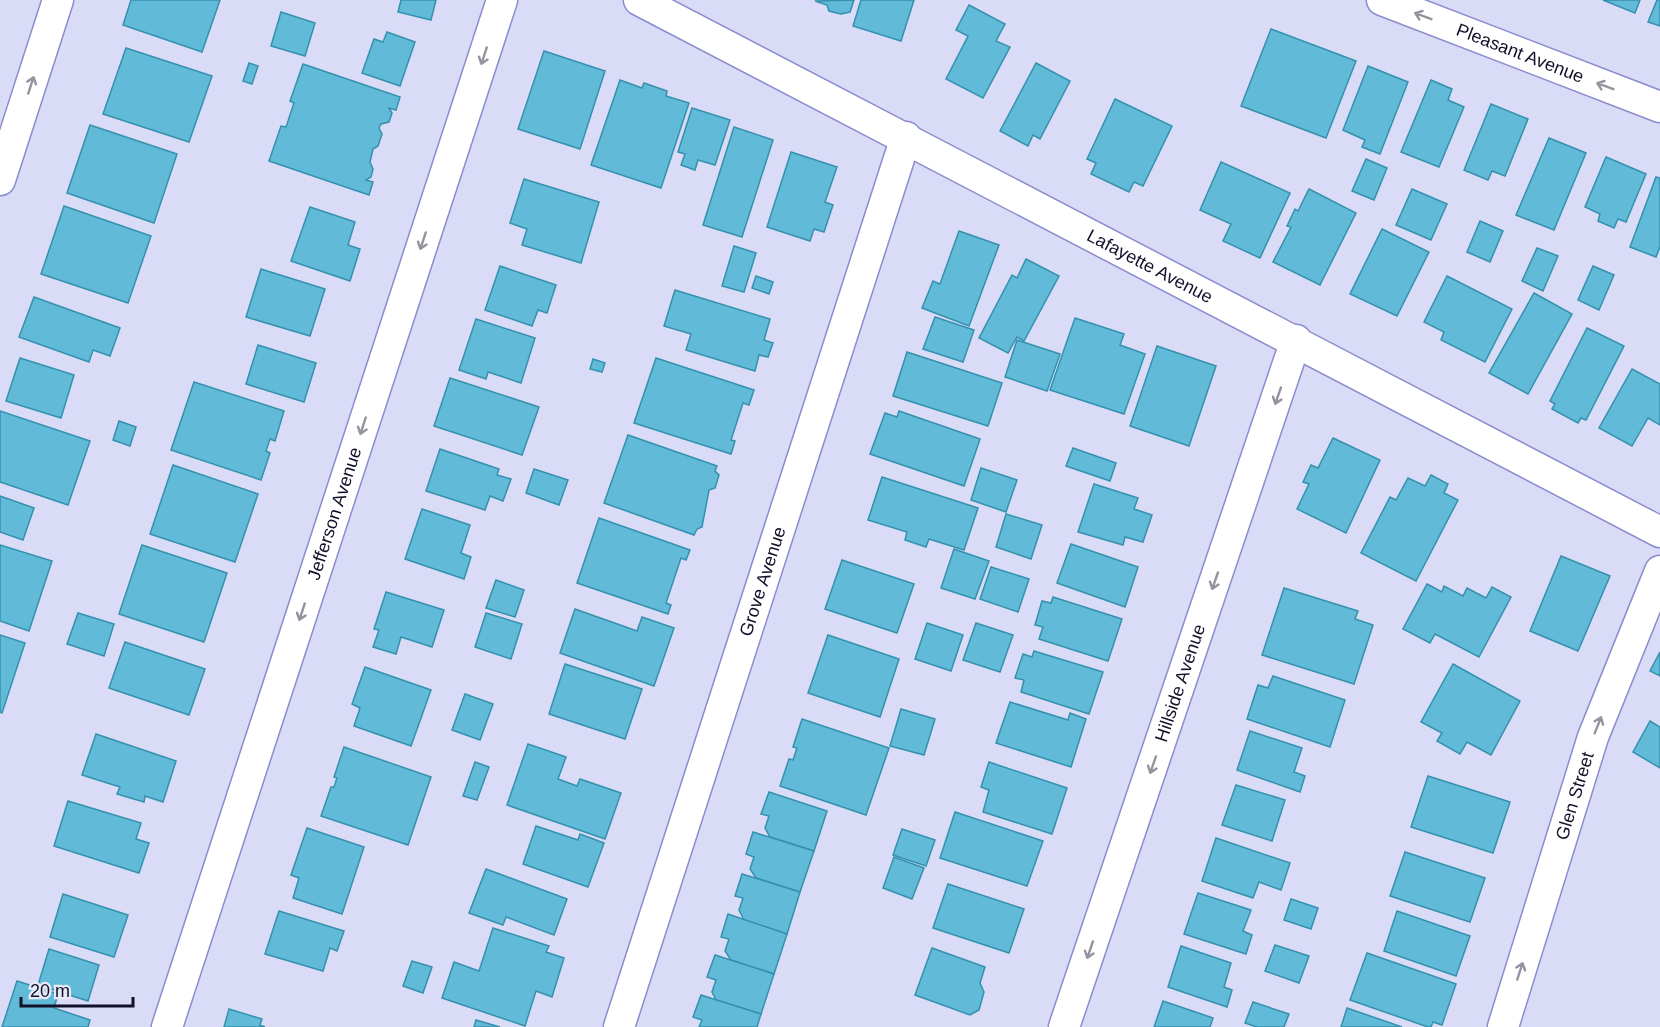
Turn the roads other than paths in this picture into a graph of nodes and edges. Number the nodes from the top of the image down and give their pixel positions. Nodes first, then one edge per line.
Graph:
1 (58, 0) edge
2 (502, 0) edge
3 (639, 0) edge
4 (1383, 0) edge
5 (1660, 107) edge
6 (9, 126) edge
7 (906, 137) junction
8 (0, 180) edge
9 (1296, 340) junction
10 (1660, 532) edge
11 (1660, 571) edge
12 (167, 1027) edge
13 (619, 1027) edge
14 (1064, 1027) edge
15 (1503, 1027) edge

6 -> 1 street
2 -> 12 street, Jefferson Avenue
3 - 7 street, Lafayette Avenue
5 -> 4 street, Pleasant Avenue
6 - 8 street
7 - 9 street, Lafayette Avenue
7 - 13 street, Grove Avenue
9 - 10 street, Lafayette Avenue
9 -> 14 street, Hillside Avenue
15 -> 11 street, Glen Street

